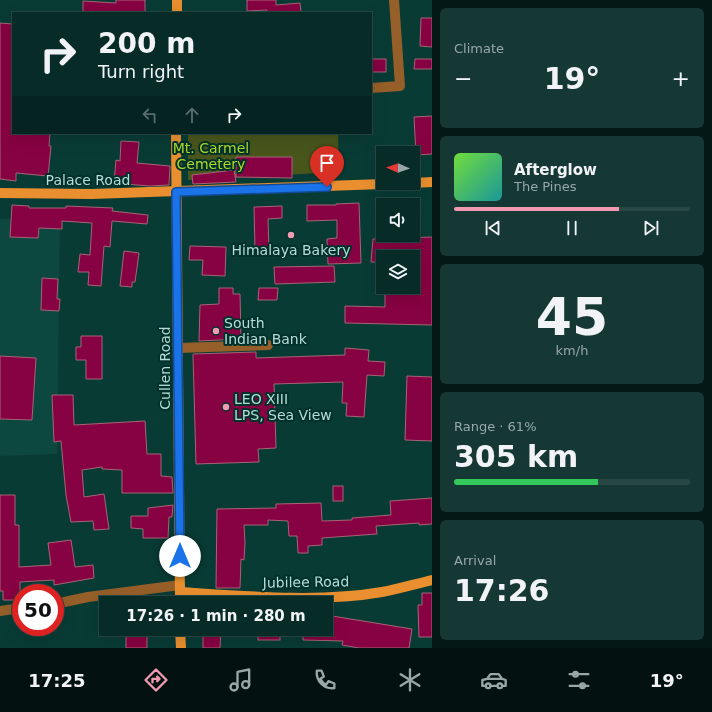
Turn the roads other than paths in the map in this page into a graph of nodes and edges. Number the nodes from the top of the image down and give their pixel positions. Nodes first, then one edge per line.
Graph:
1 (177, 0) edge
2 (394, 0) edge
3 (177, 12) edge
4 (372, 88) edge
5 (176, 134) edge
6 (432, 182) edge
7 (420, 183) edge
8 (376, 184) edge
9 (176, 192) junction
10 (0, 193) edge
11 (268, 346) dead end
12 (178, 348) junction
13 (432, 580) edge
14 (180, 588) junction
15 (180, 596) edge
16 (64, 602) edge
17 (12, 609) edge
18 (0, 611) edge
19 (180, 636) edge
20 (181, 648) edge

1 - 3 main road
2 - 4 street
5 - 9 main road, Cullen Road
6 - 7 main road, Palace Road
8 - 9 main road, Palace Road
9 - 10 main road, Palace Road
9 - 12 main road, Cullen Road
11 - 12 street
12 - 14 main road, Cullen Road
13 - 14 main road, Jubilee Road
14 - 15 main road, Cullen Road
14 - 16 street
17 - 18 street
19 - 20 main road

